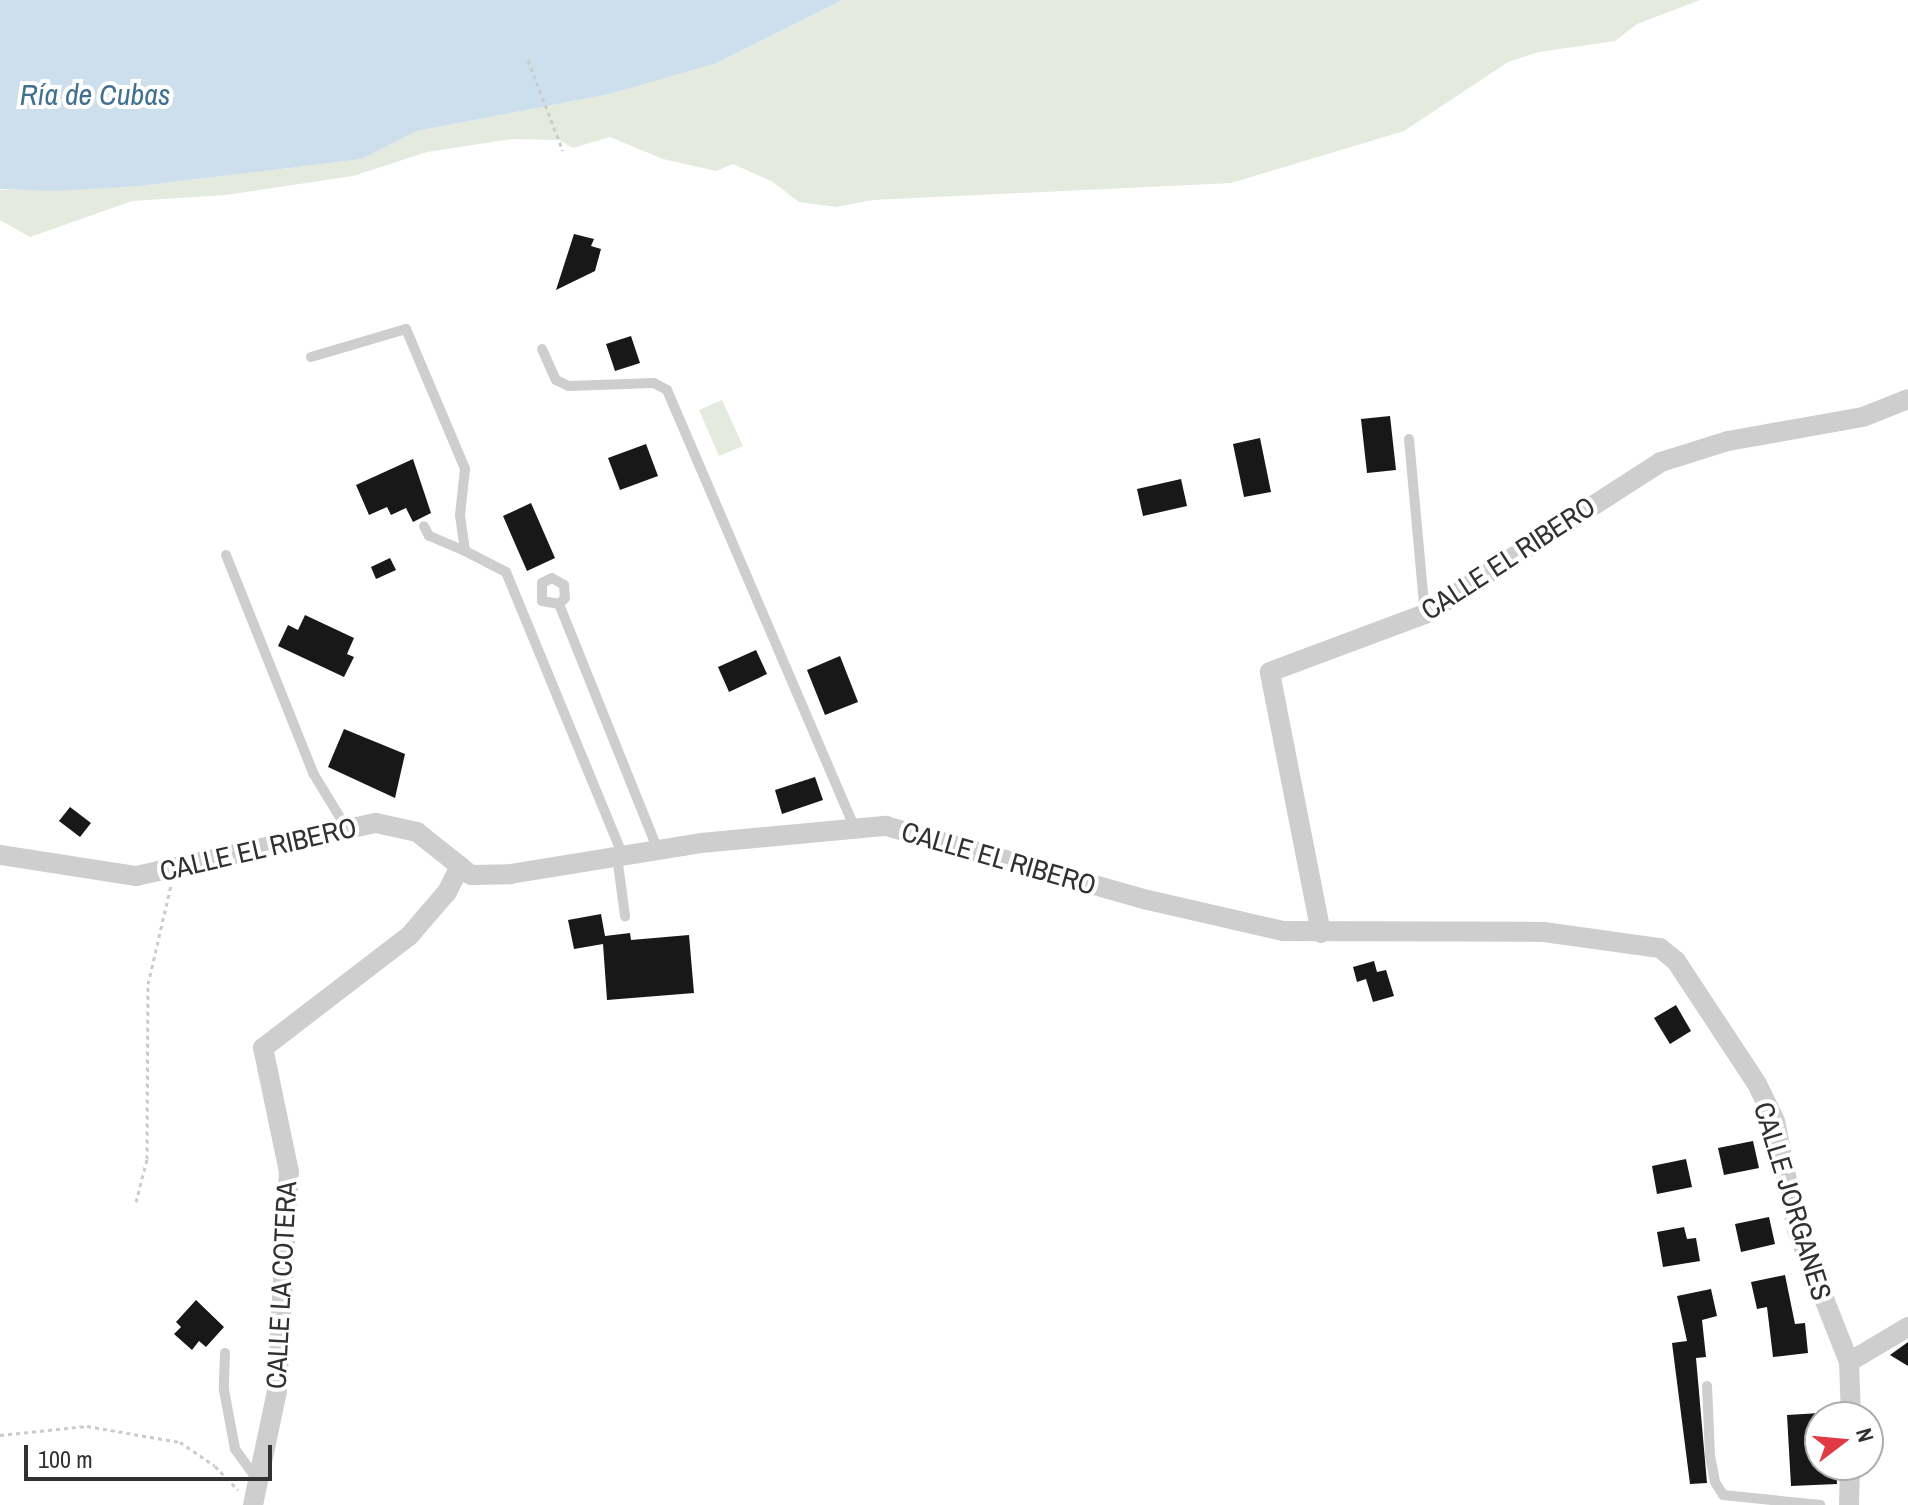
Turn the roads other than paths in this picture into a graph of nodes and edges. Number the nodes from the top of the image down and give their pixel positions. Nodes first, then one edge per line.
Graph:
1 (542, 349) dead end
2 (311, 357) dead end
3 (1908, 399) edge
4 (1409, 439) dead end
5 (424, 526) dead end
6 (465, 551) junction
7 (226, 555) dead end
8 (559, 604) dead end
9 (1425, 614) junction
10 (346, 827) junction
11 (855, 828) junction
12 (658, 850) junction
13 (0, 855) edge
14 (620, 856) junction
15 (460, 866) junction
16 (625, 916) dead end
17 (1321, 933) junction
18 (1757, 1084) joint
19 (1908, 1327) edge
20 (225, 1353) dead end
21 (1849, 1362) junction
22 (1707, 1386) dead end
23 (1850, 1401) edge
24 (258, 1481) junction
25 (1850, 1481) edge
26 (248, 1500) edge
27 (1820, 1505) edge
28 (1849, 1505) edge

1 - 11 lane
2 - 6 lane
3 - 9 street, CALLE EL RIBERO
4 - 9 lane
5 - 6 lane
6 - 14 lane
7 - 10 lane
8 - 12 lane
9 - 17 street, CALLE EL RIBERO
10 - 13 street, CALLE EL RIBERO
10 - 15 street, CALLE EL RIBERO
11 - 12 street, CALLE EL RIBERO
11 - 17 street, CALLE EL RIBERO
12 - 14 street, CALLE EL RIBERO
14 - 15 street, CALLE EL RIBERO
14 - 16 lane
15 - 24 street, CALLE LA COTERA
17 - 18 street, CALLE EL RIBERO
18 - 21 street, CALLE JORGANES
19 - 21 street
20 - 24 lane
21 - 23 street, CALLE JORGANES
22 - 27 lane
24 - 26 street, CALLE LA COTERA
25 - 28 street

